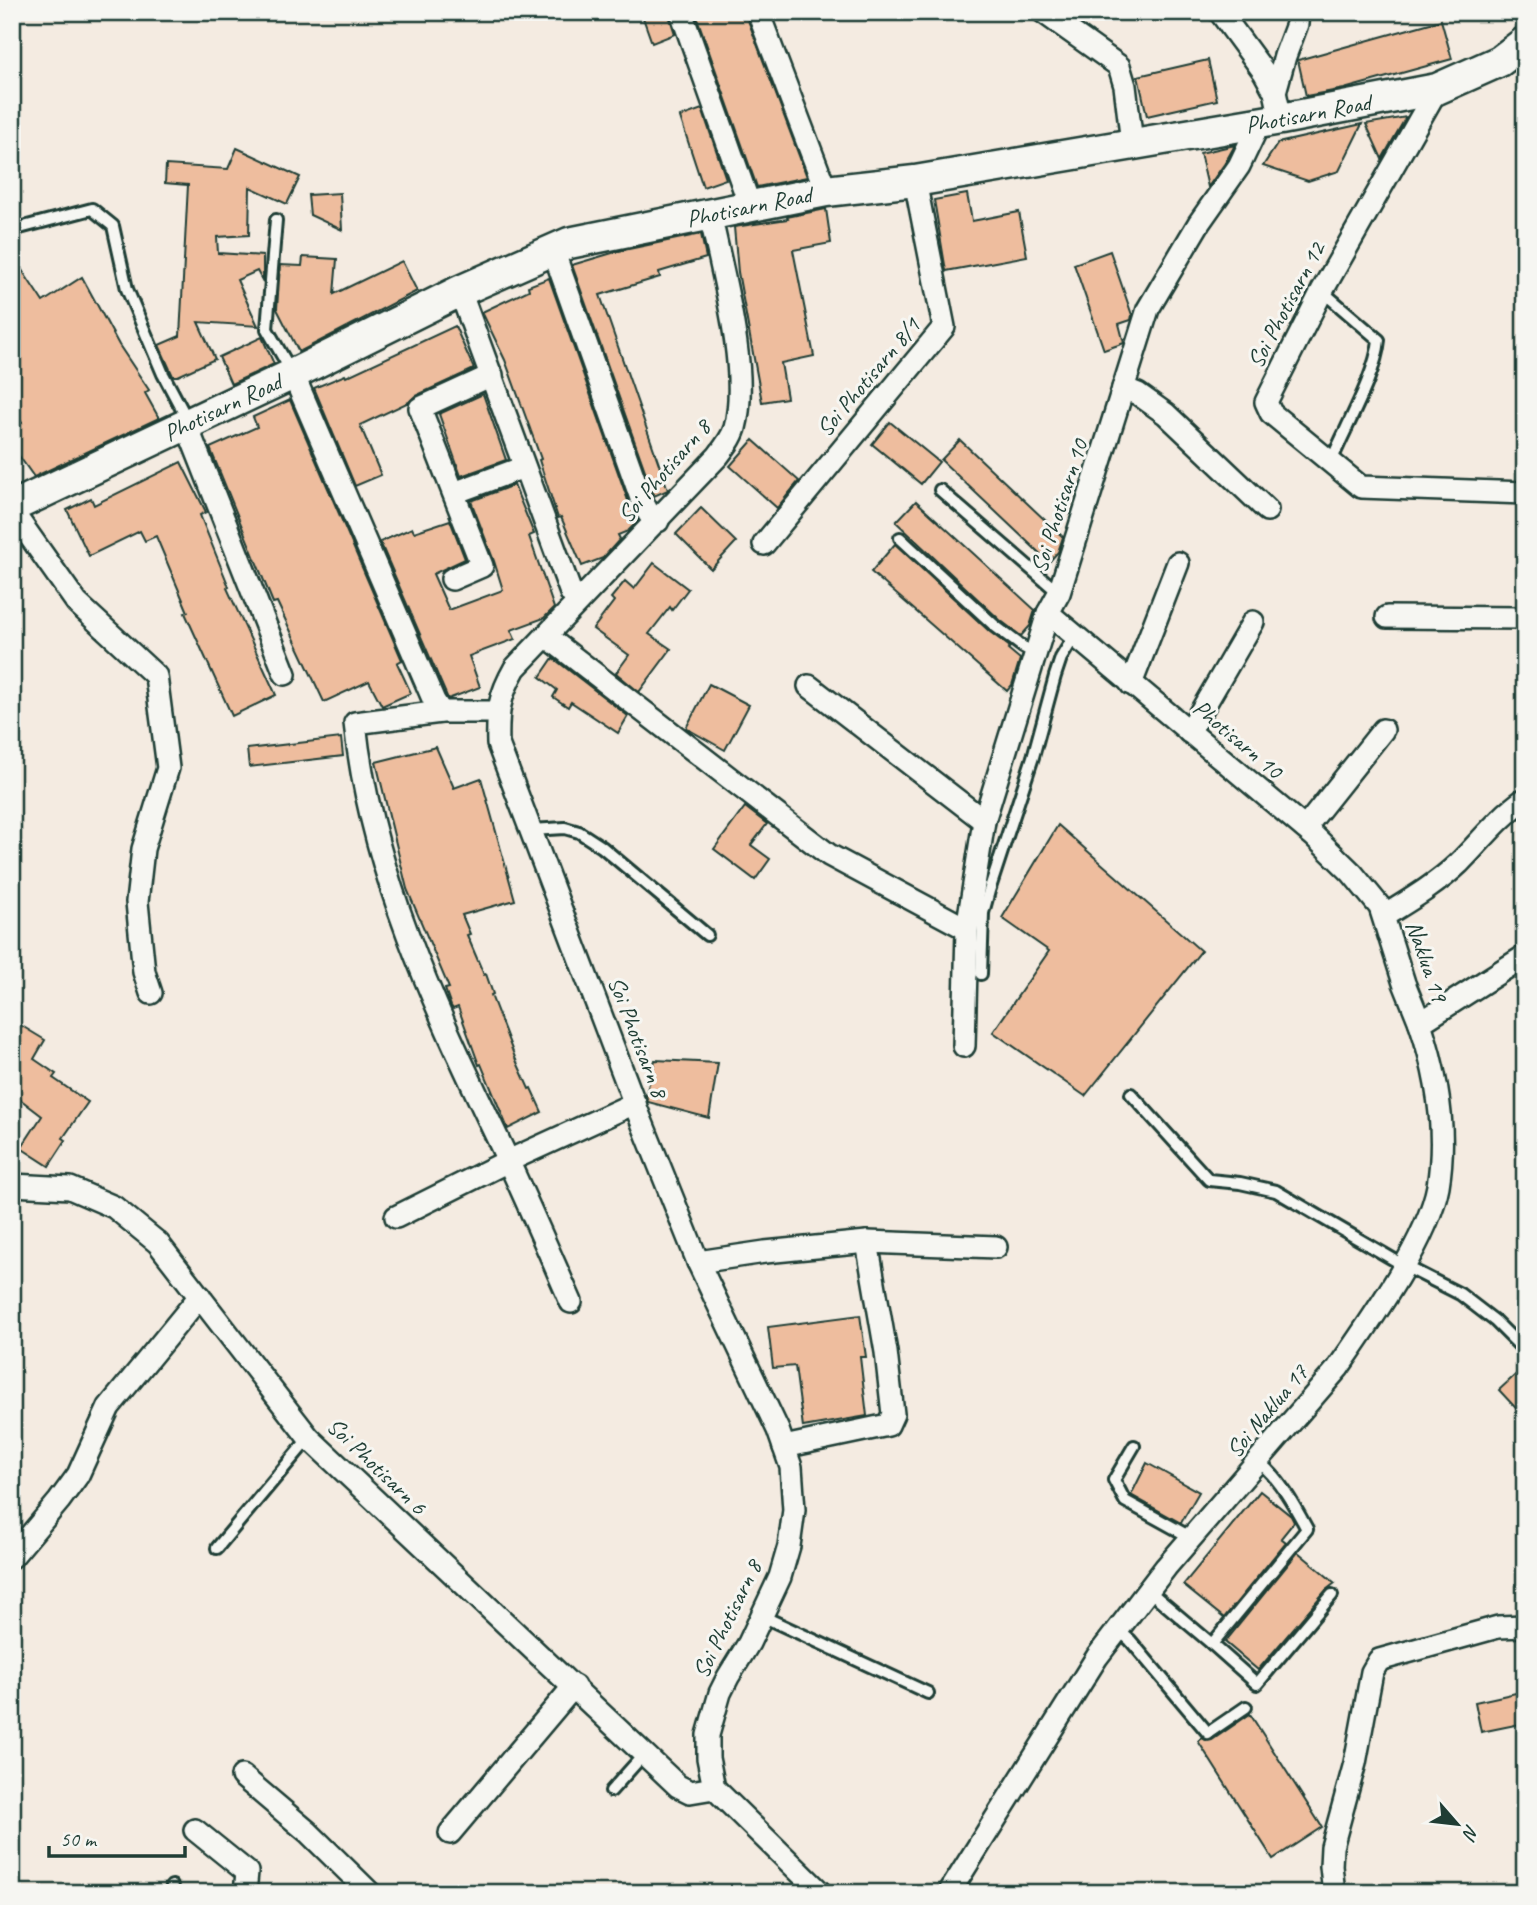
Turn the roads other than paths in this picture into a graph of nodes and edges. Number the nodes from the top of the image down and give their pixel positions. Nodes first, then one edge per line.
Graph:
1 (681, 12) edge
2 (758, 12) edge
3 (1043, 12) edge
4 (1220, 12) edge
5 (1298, 12) edge
6 (1525, 42) edge
7 (1437, 89) junction
8 (1272, 111) junction
9 (1132, 143) junction
10 (915, 181) junction
11 (826, 191) junction
12 (750, 205) junction
13 (710, 214) junction
14 (276, 220) dead end
15 (12, 230) edge
16 (553, 250) junction
17 (460, 291) junction
18 (1322, 291) junction
19 (293, 374) junction
20 (492, 375) junction
21 (1123, 388) junction
22 (187, 425) junction
23 (1329, 461) junction
24 (524, 467) junction
25 (940, 490) dead end
26 (1525, 492) edge
27 (454, 493) junction
28 (16, 500) edge
29 (1267, 510) dead end
30 (658, 521) junction
31 (900, 538) dead end
32 (764, 544) dead end
33 (1178, 563) dead end
34 (452, 579) dead end
35 (1059, 593) junction
36 (578, 601) junction
37 (1048, 613) junction
38 (1387, 617) dead end
39 (1525, 618) edge
40 (1253, 622) dead end
41 (546, 636) junction
42 (1074, 637) junction
43 (1035, 653) junction
44 (285, 674) dead end
45 (1131, 684) junction
46 (809, 686) dead end
47 (441, 712) junction
48 (497, 712) junction
49 (1383, 730) dead end
50 (1189, 732) junction
51 (1523, 809) edge
52 (984, 821) junction
53 (1305, 828) junction
54 (531, 830) junction
55 (1384, 916) junction
56 (967, 929) junction
57 (707, 935) dead end
58 (1525, 956) edge
59 (981, 974) dead end
60 (151, 993) dead end
61 (1420, 1023) junction
62 (964, 1046) dead end
63 (1130, 1094) dead end
64 (635, 1103) junction
65 (508, 1161) junction
66 (12, 1185) edge
67 (396, 1217) dead end
68 (867, 1242) junction
69 (996, 1247) dead end
70 (698, 1262) junction
71 (1403, 1265) junction
72 (200, 1296) junction
73 (571, 1302) dead end
74 (1525, 1351) edge
75 (309, 1438) junction
76 (1133, 1446) dead end
77 (784, 1447) junction
78 (1259, 1462) junction
79 (1192, 1538) junction
80 (217, 1548) dead end
81 (12, 1557) edge
82 (1148, 1590) junction
83 (1332, 1595) dead end
84 (762, 1616) junction
85 (1525, 1626) edge
86 (1118, 1630) junction
87 (1212, 1644) junction
88 (574, 1686) junction
89 (928, 1693) dead end
90 (1246, 1707) dead end
91 (646, 1757) junction
92 (242, 1776) dead end
93 (714, 1788) junction
94 (611, 1791) dead end
95 (195, 1830) dead end
96 (450, 1833) dead end
97 (245, 1893) edge
98 (370, 1893) edge
99 (821, 1893) edge
100 (949, 1893) edge
101 (1334, 1893) edge

1 - 12 street
2 - 11 street
3 - 9 street
4 - 8 street
5 - 8 street, Soi Photisarn 10
6 - 7 street, Photisarn Road
7 - 8 street, Photisarn Road
7 - 18 street, Soi Photisarn 12
8 - 9 street, Photisarn Road
8 - 21 street, Soi Photisarn 10
9 - 10 street, Photisarn Road
10 - 11 street, Photisarn Road
10 - 32 street, Soi Photisarn 8/1
11 - 12 street, Photisarn Road
12 - 13 street, Photisarn Road
13 - 16 street, Photisarn Road
13 - 30 street, Soi Photisarn 8
14 - 19 lane
15 - 22 lane
16 - 17 street, Photisarn Road
16 - 30 street
17 - 19 street, Photisarn Road
17 - 20 street
18 - 23 lane
18 - 23 street, Soi Photisarn 12
19 - 22 street, Photisarn Road
19 - 47 street
20 - 24 street
20 - 27 street
21 - 29 street
21 - 35 street, Soi Photisarn 10
22 - 28 street, Photisarn Road
22 - 44 street
23 - 26 street, Soi Photisarn 12
24 - 27 street
24 - 36 street
25 - 35 lane
27 - 34 street
28 - 60 street
30 - 36 street, Soi Photisarn 8
31 - 43 lane
33 - 45 street
35 - 37 street, Soi Photisarn 10
36 - 41 street, Soi Photisarn 8
37 - 42 street, Photisarn 10
37 - 43 street, Soi Photisarn 10
38 - 39 street
40 - 50 street
41 - 48 street, Soi Photisarn 8
41 - 56 street
42 - 45 street, Photisarn 10
42 - 59 lane
43 - 52 street, Soi Photisarn 10
45 - 50 street, Photisarn 10
46 - 52 street
47 - 48 street
47 - 65 street
48 - 54 street, Soi Photisarn 8
49 - 53 street
50 - 53 street, Photisarn 10
51 - 55 street
52 - 56 street, Soi Photisarn 10
53 - 55 street, Photisarn 10
54 - 57 lane
54 - 64 street, Soi Photisarn 8
55 - 61 street, Naklua 19
56 - 62 street, Soi Photisarn 10
58 - 61 street
61 - 71 street, Soi Naklua 17
63 - 71 lane
64 - 65 street
64 - 70 street, Soi Photisarn 8
65 - 67 street
65 - 73 street
66 - 72 street, Soi Photisarn 6
68 - 69 street
68 - 70 street
68 - 77 street
70 - 77 street, Soi Photisarn 8
71 - 74 lane
71 - 78 street, Soi Naklua 17
72 - 75 street, Soi Photisarn 6
72 - 81 street
75 - 80 lane
75 - 88 street, Soi Photisarn 6
76 - 79 lane
77 - 84 street, Soi Photisarn 8
78 - 79 street, Soi Naklua 17
78 - 87 lane
79 - 82 street, Soi Naklua 17
82 - 86 street, Soi Naklua 17
82 - 87 lane
83 - 87 lane
84 - 89 lane
84 - 93 street, Soi Photisarn 8
85 - 101 street
86 - 90 lane
86 - 100 street, Soi Naklua 17
88 - 91 street, Soi Photisarn 6
88 - 96 street
91 - 93 street, Soi Photisarn 6
91 - 94 lane
92 - 98 street
93 - 99 street
95 - 97 street

